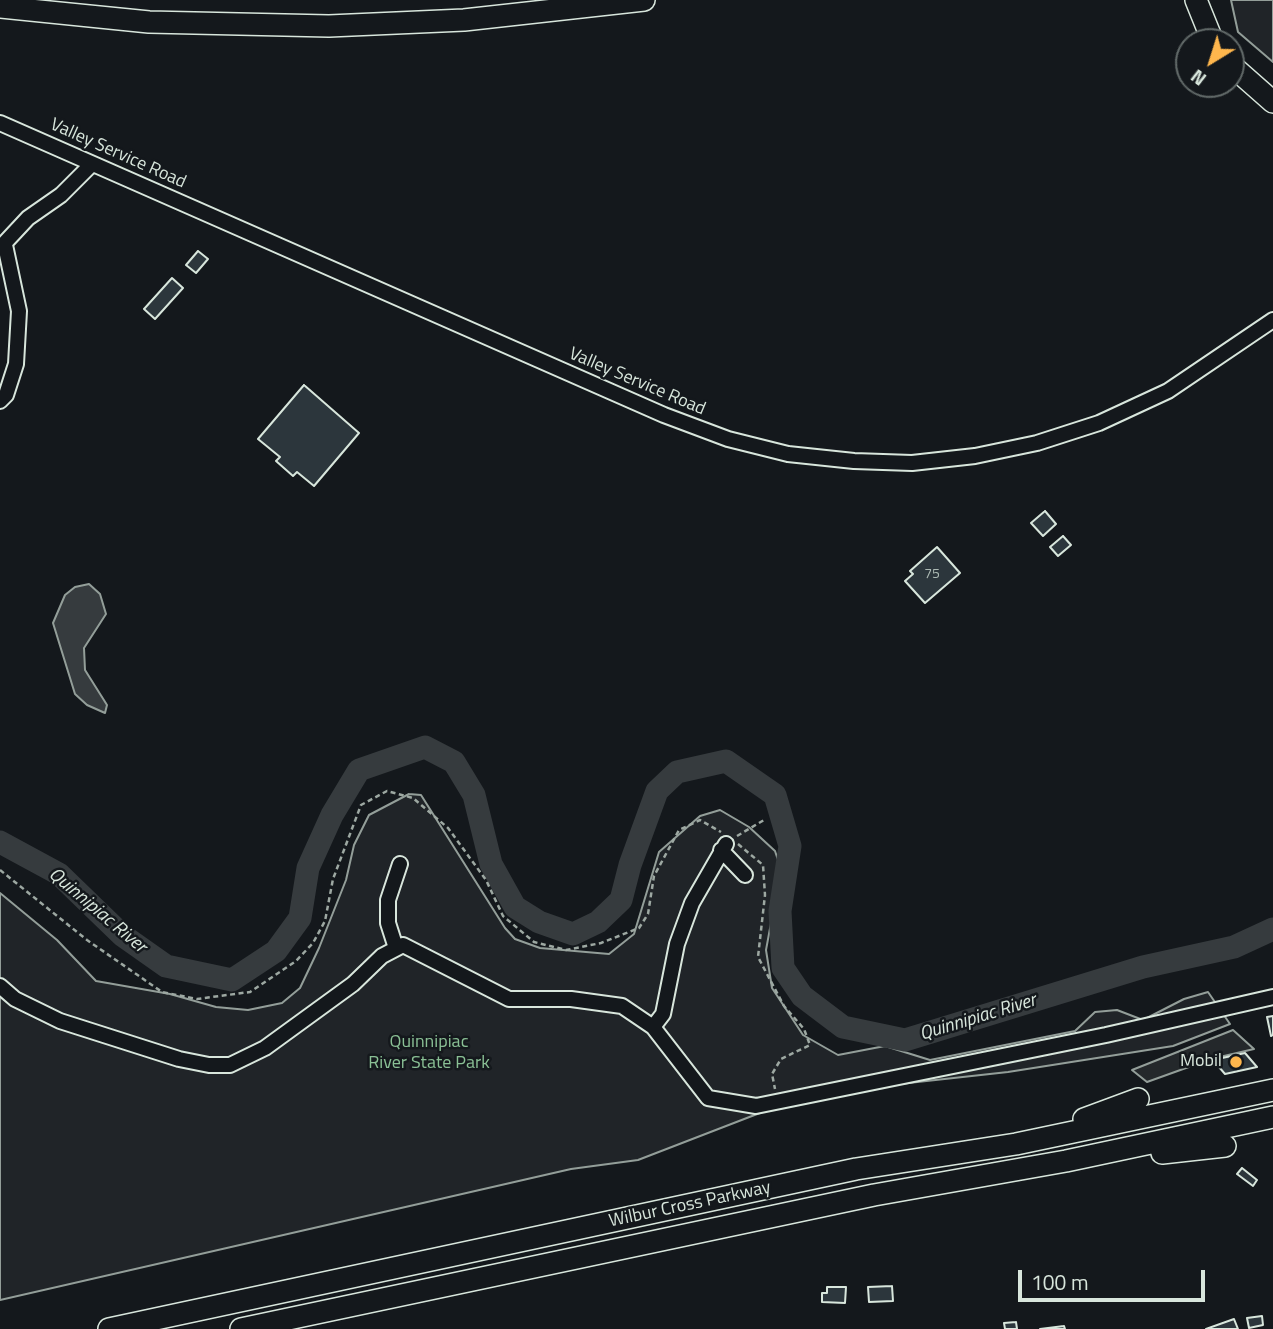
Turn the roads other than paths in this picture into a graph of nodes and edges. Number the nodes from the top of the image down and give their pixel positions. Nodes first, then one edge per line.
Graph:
1 (644, 0) edge
2 (1196, 0) edge
3 (0, 7) edge
4 (1207, 28) edge
5 (1245, 78) edge
6 (1273, 103) edge
7 (0, 123) edge
8 (92, 164) junction
9 (3, 246) edge
10 (1273, 320) edge
11 (0, 401) edge
12 (400, 864) dead end
13 (745, 875) dead end
14 (396, 947) junction
15 (0, 986) edge
16 (1273, 997) edge
17 (653, 1027) junction
18 (1273, 1090) edge
19 (1138, 1099) dead end
20 (1273, 1117) edge
21 (1016, 1144) junction
22 (1225, 1146) dead end
23 (1066, 1161) junction
24 (109, 1329) edge
25 (241, 1329) edge

1 - 3 highway
2 - 4 highway
5 - 6 highway
7 - 8 street, Valley Service Road
8 - 9 street
8 - 10 street, Valley Service Road
9 - 11 street
12 - 14 street
13 - 17 street
14 - 15 street
14 - 17 street
16 - 17 street
18 - 21 highway, Wilbur Cross Parkway
19 - 21 highway
20 - 23 highway, Wilbur Cross Parkway
21 - 24 highway, Wilbur Cross Parkway
22 - 23 highway
23 - 25 highway, Wilbur Cross Parkway

